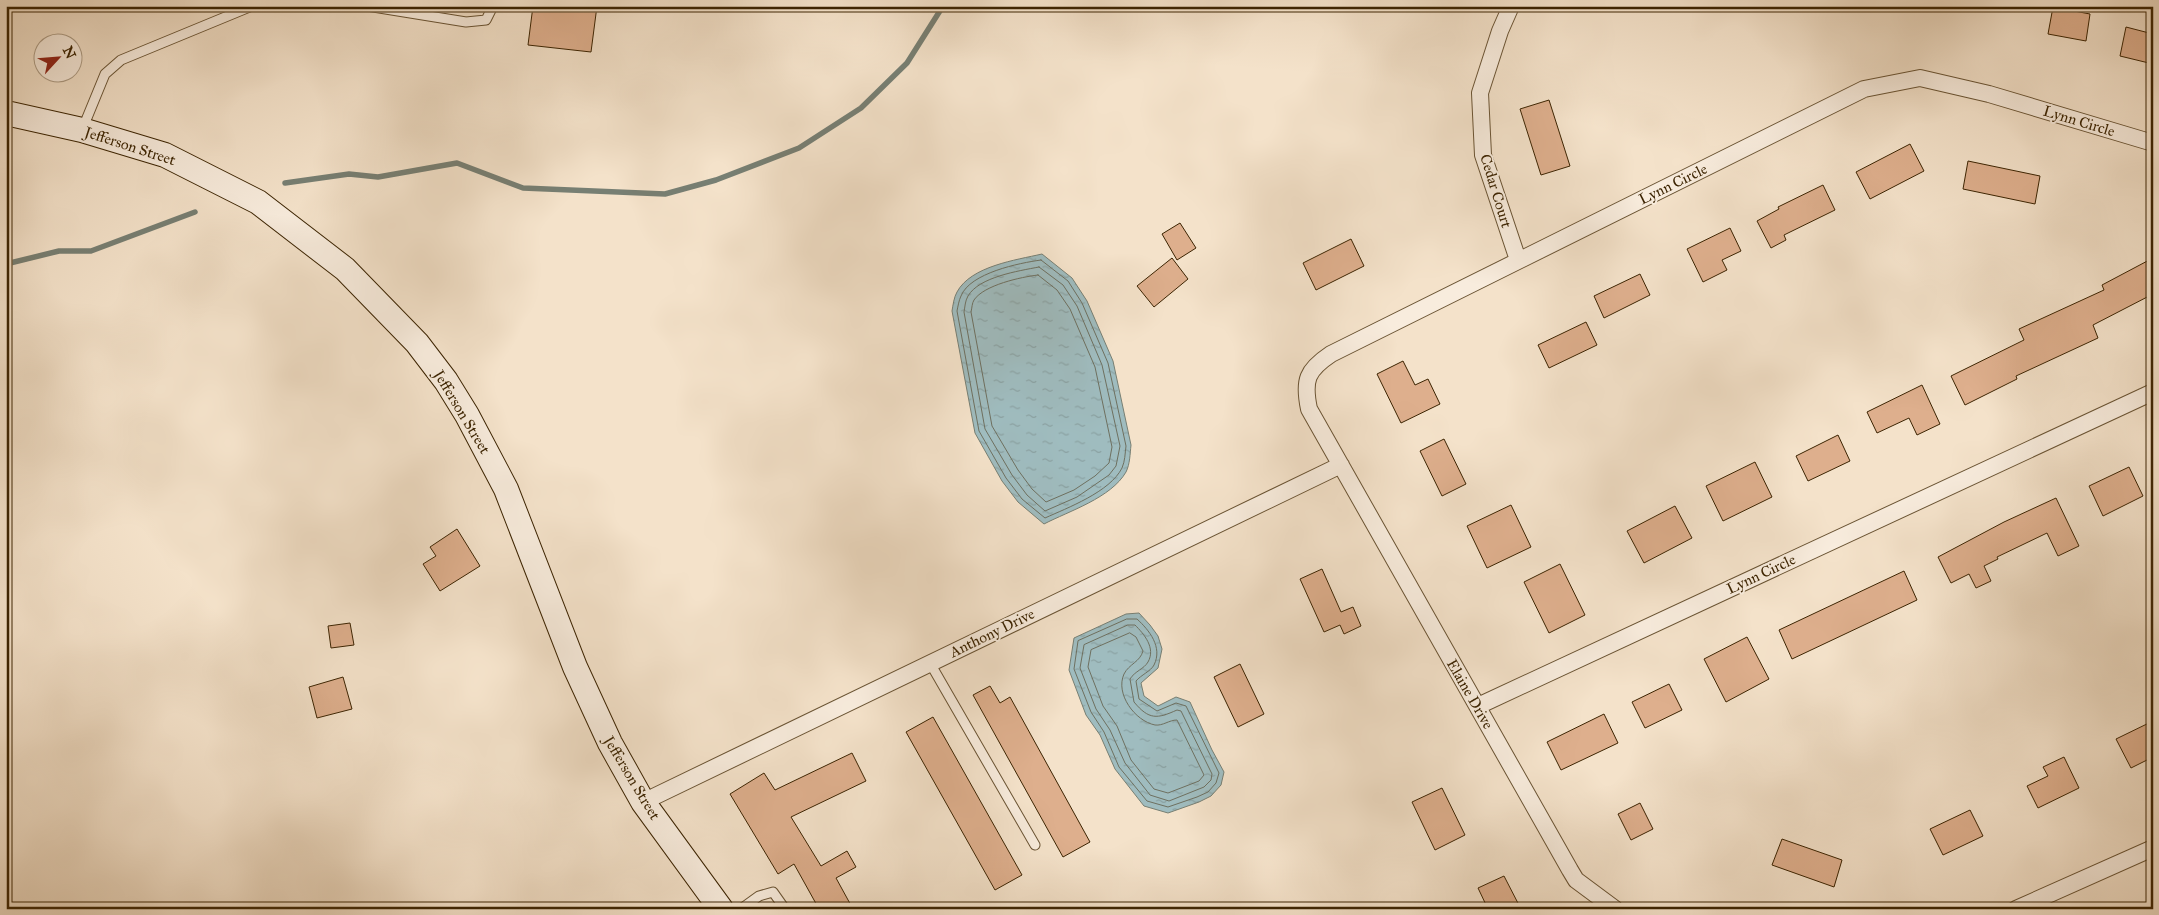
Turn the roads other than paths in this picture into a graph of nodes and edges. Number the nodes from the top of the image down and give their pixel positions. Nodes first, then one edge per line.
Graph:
1 (252, 6) edge
2 (367, 6) edge
3 (493, 6) edge
4 (1511, 6) edge
5 (6, 113) edge
6 (82, 130) junction
7 (2153, 143) edge
8 (1518, 260) junction
9 (2153, 392) edge
10 (1341, 465) junction
11 (930, 663) junction
12 (1478, 706) junction
13 (643, 802) junction
14 (1035, 845) dead end
15 (2153, 848) edge
16 (721, 909) edge
17 (741, 909) edge
18 (785, 909) edge
19 (1615, 909) edge
20 (2016, 909) edge

1 - 6 lane
2 - 3 lane
4 - 8 street, Cedar Court
5 - 6 street, Jefferson Street
6 - 13 street, Jefferson Street
7 - 8 street, Lynn Circle
8 - 10 street, Lynn Circle
9 - 12 street, Lynn Circle
10 - 11 street, Anthony Drive
10 - 12 street, Elaine Drive
11 - 13 street, Anthony Drive
11 - 14 lane
12 - 19 street, Elaine Drive
13 - 16 street, Jefferson Street
15 - 20 street
17 - 18 lane

